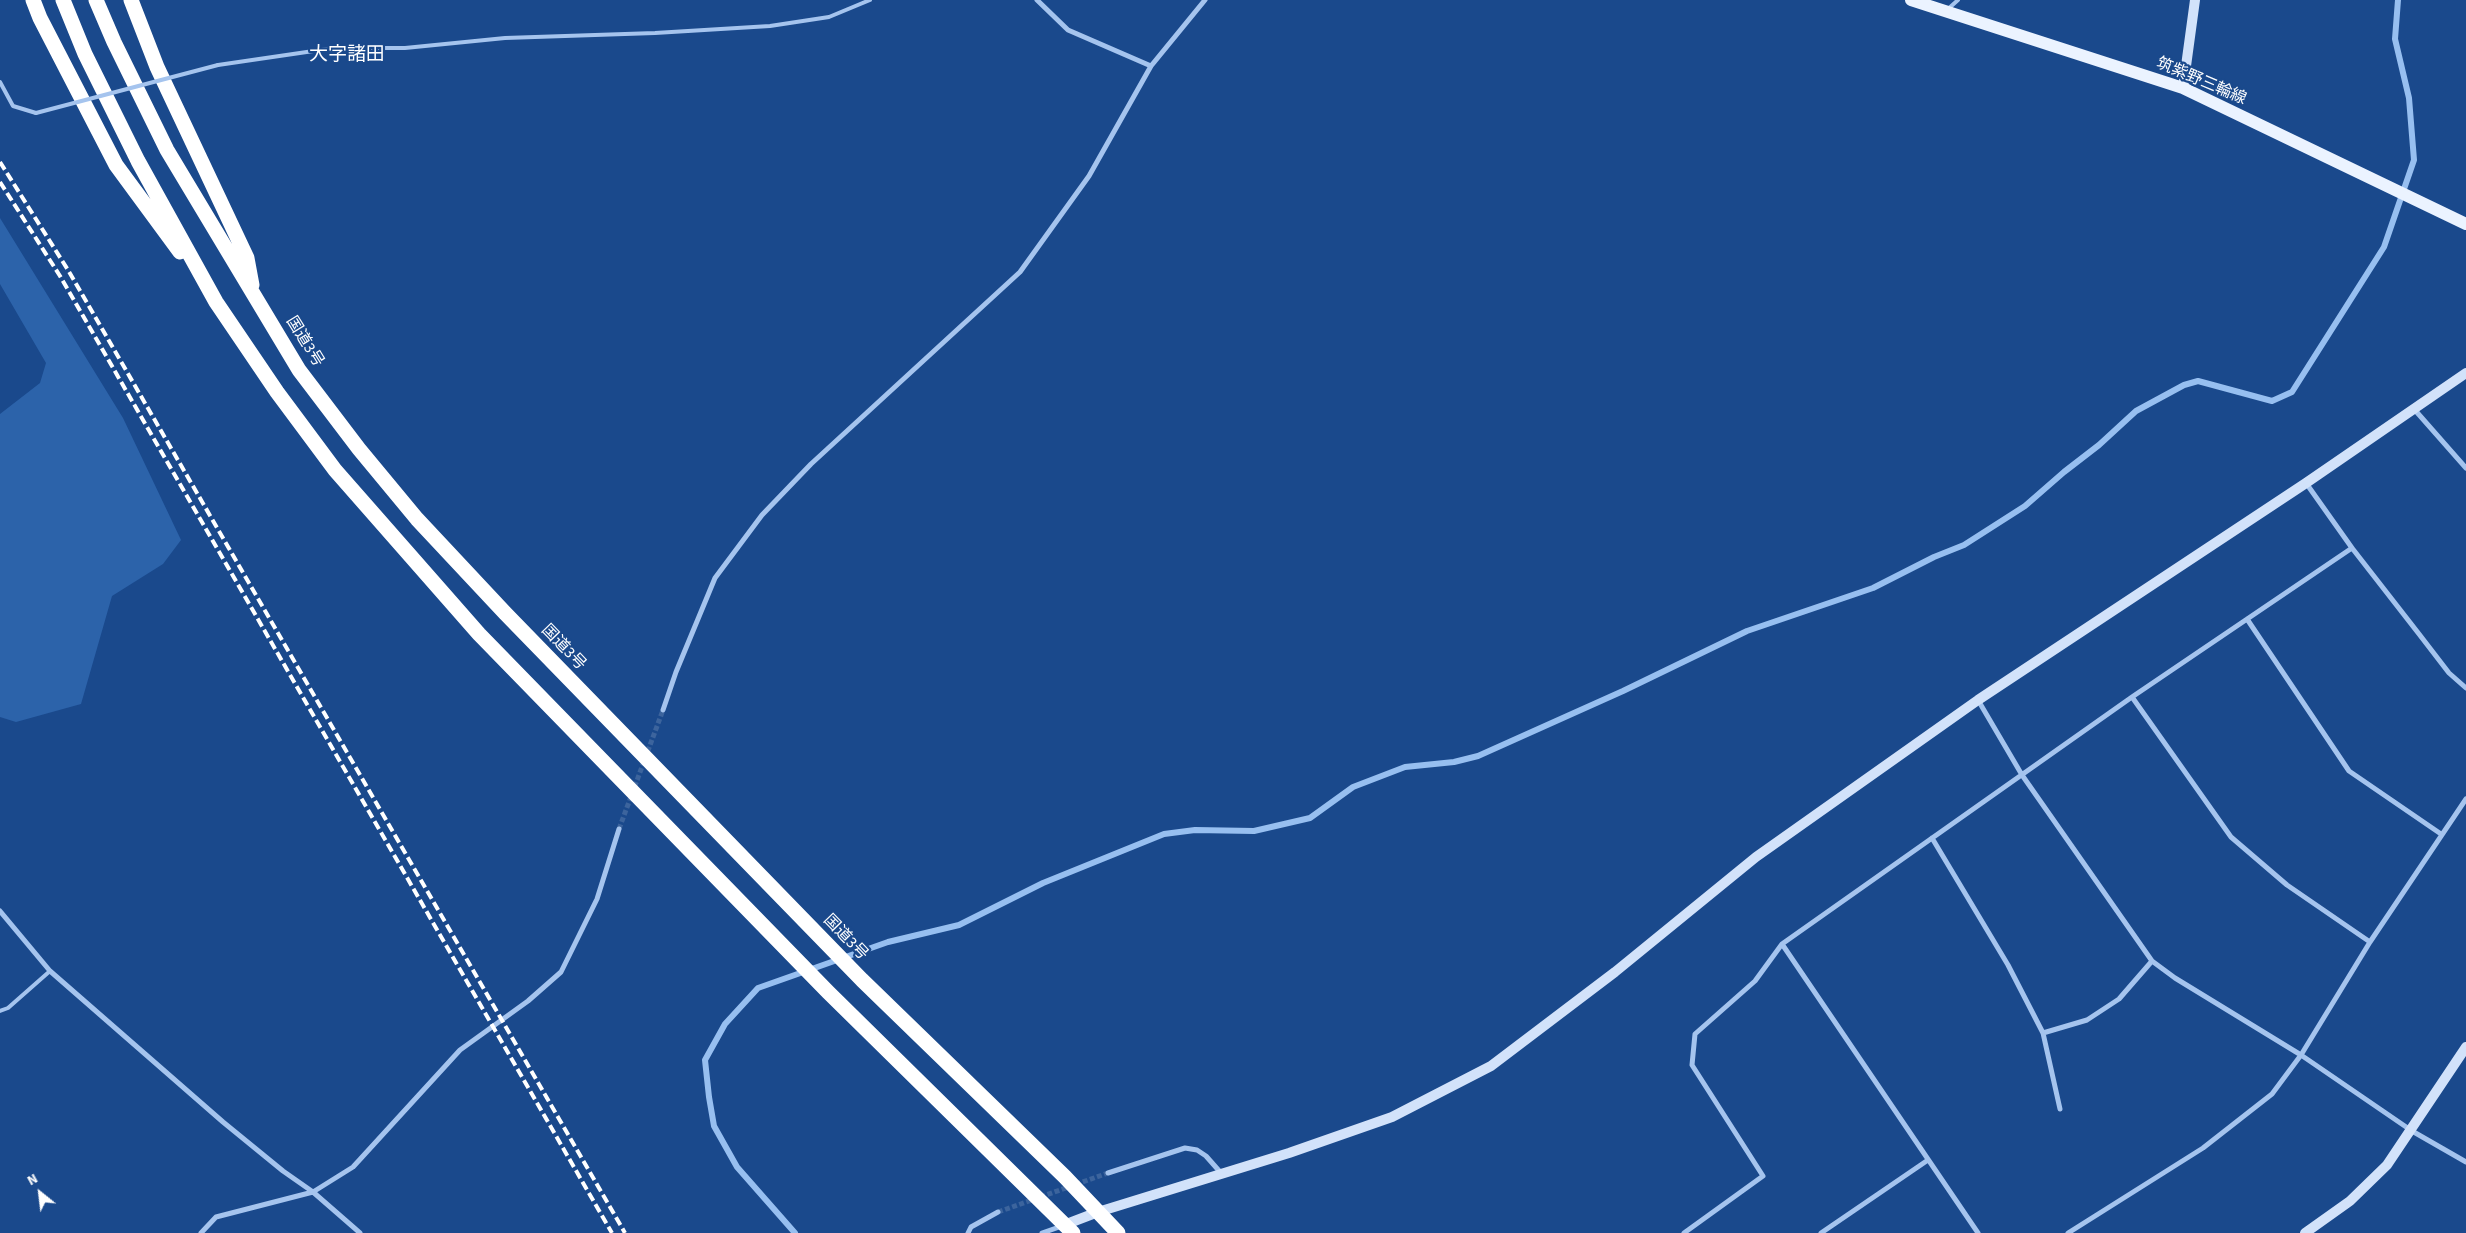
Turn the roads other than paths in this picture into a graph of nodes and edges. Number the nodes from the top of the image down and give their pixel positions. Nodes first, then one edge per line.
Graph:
1 (33, 0) edge
2 (63, 0) edge
3 (96, 0) edge
4 (131, 0) edge
5 (870, 0) edge
6 (1037, 0) edge
7 (1205, 0) edge
8 (1911, 0) edge
9 (1958, 0) edge
10 (2195, 0) edge
11 (1946, 10) junction
12 (1151, 66) junction
13 (0, 82) edge
14 (2183, 88) junction
15 (2466, 224) edge
16 (253, 293) junction
17 (216, 302) junction
18 (2466, 372) edge
19 (2414, 409) junction
20 (2466, 468) edge
21 (2306, 483) junction
22 (2352, 548) junction
23 (2247, 619) junction
24 (2466, 688) edge
25 (2132, 697) junction
26 (1978, 700) junction
27 (663, 710) tunnel mouth
28 (2022, 775) junction
29 (2466, 799) edge
30 (619, 829) tunnel mouth
31 (2441, 834) junction
32 (1932, 838) junction
33 (0, 911) edge
34 (2370, 942) junction
35 (1782, 944) junction
36 (2152, 961) junction
37 (50, 972) junction
38 (0, 1011) edge
39 (2043, 1033) junction
40 (2466, 1047) edge
41 (2301, 1055) junction
42 (2060, 1109) dead end
43 (2412, 1131) junction
44 (1928, 1160) junction
45 (2466, 1162) edge
46 (1108, 1173) tunnel mouth
47 (1221, 1173) junction
48 (313, 1192) junction
49 (998, 1212) tunnel mouth
50 (1098, 1212) junction
51 (1068, 1229) edge
52 (201, 1233) edge
53 (360, 1233) edge
54 (968, 1233) edge
55 (1042, 1233) edge
56 (1118, 1233) edge
57 (1684, 1233) edge
58 (1821, 1233) edge
59 (1978, 1233) edge
60 (2068, 1233) edge
61 (2305, 1233) edge

1 - 17 highway
2 - 17 highway
3 - 16 highway, 国道3号
4 - 16 highway
5 - 13 lane, bridge
6 - 12 street
7 - 12 street
8 - 11 main road, 筑紫野三輪線
9 - 11 lane
10 - 14 street
11 - 14 main road, 筑紫野三輪線
12 - 27 street
14 - 15 main road, 筑紫野三輪線
16 - 50 highway, 国道3号
17 - 51 highway
18 - 19 street
19 - 20 street
19 - 21 street
21 - 22 street
21 - 26 street
22 - 23 street
22 - 24 street
23 - 25 street
23 - 31 street
25 - 28 street
25 - 34 street
26 - 28 street
26 - 47 street
28 - 32 street
28 - 36 street
29 - 31 street
30 - 48 street
31 - 34 street
32 - 35 street
32 - 39 street
33 - 37 street
34 - 41 street
35 - 44 street
35 - 57 street
36 - 39 street
36 - 41 street
37 - 38 lane
37 - 48 street
39 - 42 street
40 - 43 street
41 - 43 street
41 - 60 street
43 - 45 street
43 - 61 street
44 - 58 street
44 - 59 street
46 - 47 street
47 - 50 street
48 - 52 street
48 - 53 street
49 - 54 street
50 - 51 street
50 - 56 highway, 国道3号
51 - 55 street

